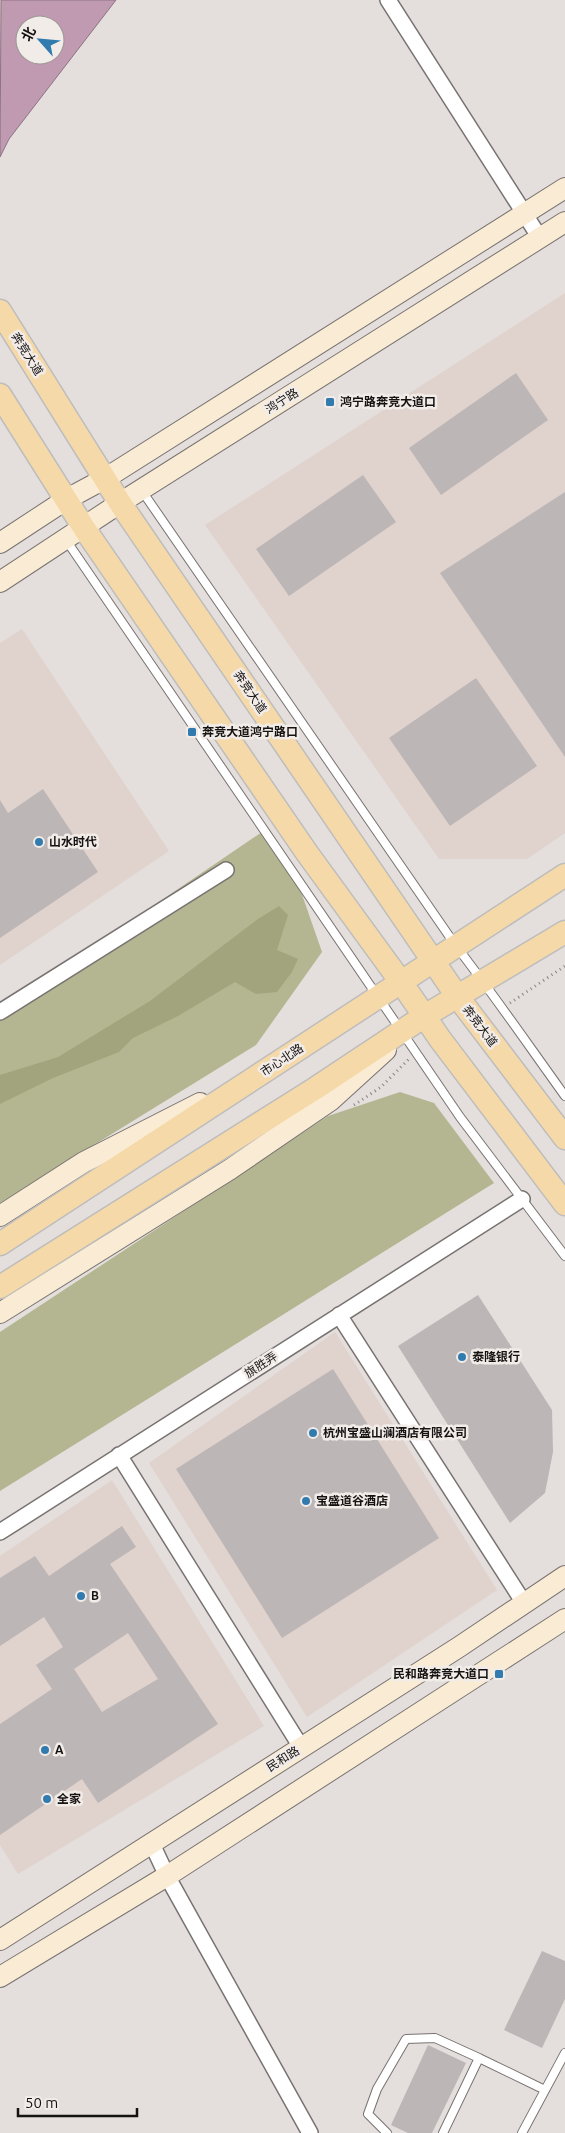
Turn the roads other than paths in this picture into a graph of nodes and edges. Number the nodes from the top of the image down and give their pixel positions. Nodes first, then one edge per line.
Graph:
1 (388, 0) edge
2 (565, 188) edge
3 (524, 214) junction
4 (565, 222) edge
5 (540, 238) junction
6 (0, 311) edge
7 (0, 395) edge
8 (106, 478) junction
9 (141, 489) junction
10 (67, 499) junction
11 (120, 503) junction
12 (75, 534) junction
13 (0, 543) edge
14 (0, 582) edge
15 (226, 870) dead end
16 (565, 875) edge
17 (565, 932) edge
18 (456, 946) junction
19 (434, 961) junction
20 (483, 981) junction
21 (402, 982) junction
22 (457, 996) junction
23 (379, 997) junction
24 (0, 1012) edge
25 (423, 1017) junction
26 (403, 1032) junction
27 (269, 1069) junction
28 (565, 1096) edge
29 (565, 1138) edge
30 (192, 1193) junction
31 (522, 1198) junction
32 (164, 1201) dead end
33 (565, 1204) edge
34 (144, 1206) dead end
35 (115, 1214) junction
36 (0, 1216) edge
37 (0, 1244) edge
38 (565, 1256) edge
39 (0, 1287) edge
40 (0, 1313) edge
41 (339, 1315) junction
42 (119, 1455) junction
43 (0, 1532) edge
44 (565, 1576) edge
45 (524, 1603) junction
46 (565, 1619) edge
47 (301, 1747) junction
48 (151, 1842) junction
49 (167, 1876) junction
50 (0, 1940) edge
51 (0, 1977) edge
52 (565, 2053) edge
53 (479, 2058) junction
54 (545, 2090) junction
55 (310, 2133) edge
56 (387, 2133) edge
57 (443, 2133) edge
58 (522, 2133) edge

1 - 3 street
2 - 3 main road
3 - 5 street
3 - 8 main road
4 - 5 main road, 鸿宁路
5 - 9 main road, 鸿宁路
6 - 8 main road, 奔竞大道
7 - 10 main road
8 - 10 main road
8 - 11 main road, 奔竞大道
9 - 11 main road, 鸿宁路
9 - 18 lane
10 - 12 main road
10 - 13 main road
11 - 12 main road, 鸿宁路
11 - 19 main road, 奔竞大道
12 - 14 main road, 鸿宁路
12 - 21 main road
12 - 23 lane
15 - 24 street
16 - 18 main road, 市心北路
17 - 20 main road
18 - 19 main road, 市心北路
18 - 20 lane
19 - 21 main road, 市心北路
19 - 22 main road, 奔竞大道
20 - 22 main road
20 - 28 lane
21 - 23 main road, 市心北路
21 - 25 main road
22 - 25 main road
22 - 29 main road, 奔竞大道
23 - 26 lane
23 - 27 main road, 市心北路
25 - 26 main road
25 - 33 main road
26 - 30 main road
26 - 31 lane
26 - 35 main road
27 - 36 main road
27 - 37 main road, 市心北路
30 - 32 lane
30 - 40 main road
31 - 38 lane
31 - 41 street, 旗胜弄
34 - 35 lane
35 - 39 main road
41 - 42 street, 旗胜弄
41 - 45 street
42 - 43 street, 旗胜弄
42 - 47 street
44 - 45 main road, 民和路
45 - 47 main road, 民和路
46 - 49 main road
47 - 48 main road, 民和路
48 - 49 street
48 - 50 main road, 民和路
49 - 51 main road
49 - 55 street
52 - 54 lane
53 - 54 lane
53 - 56 lane
53 - 57 lane
54 - 58 lane

